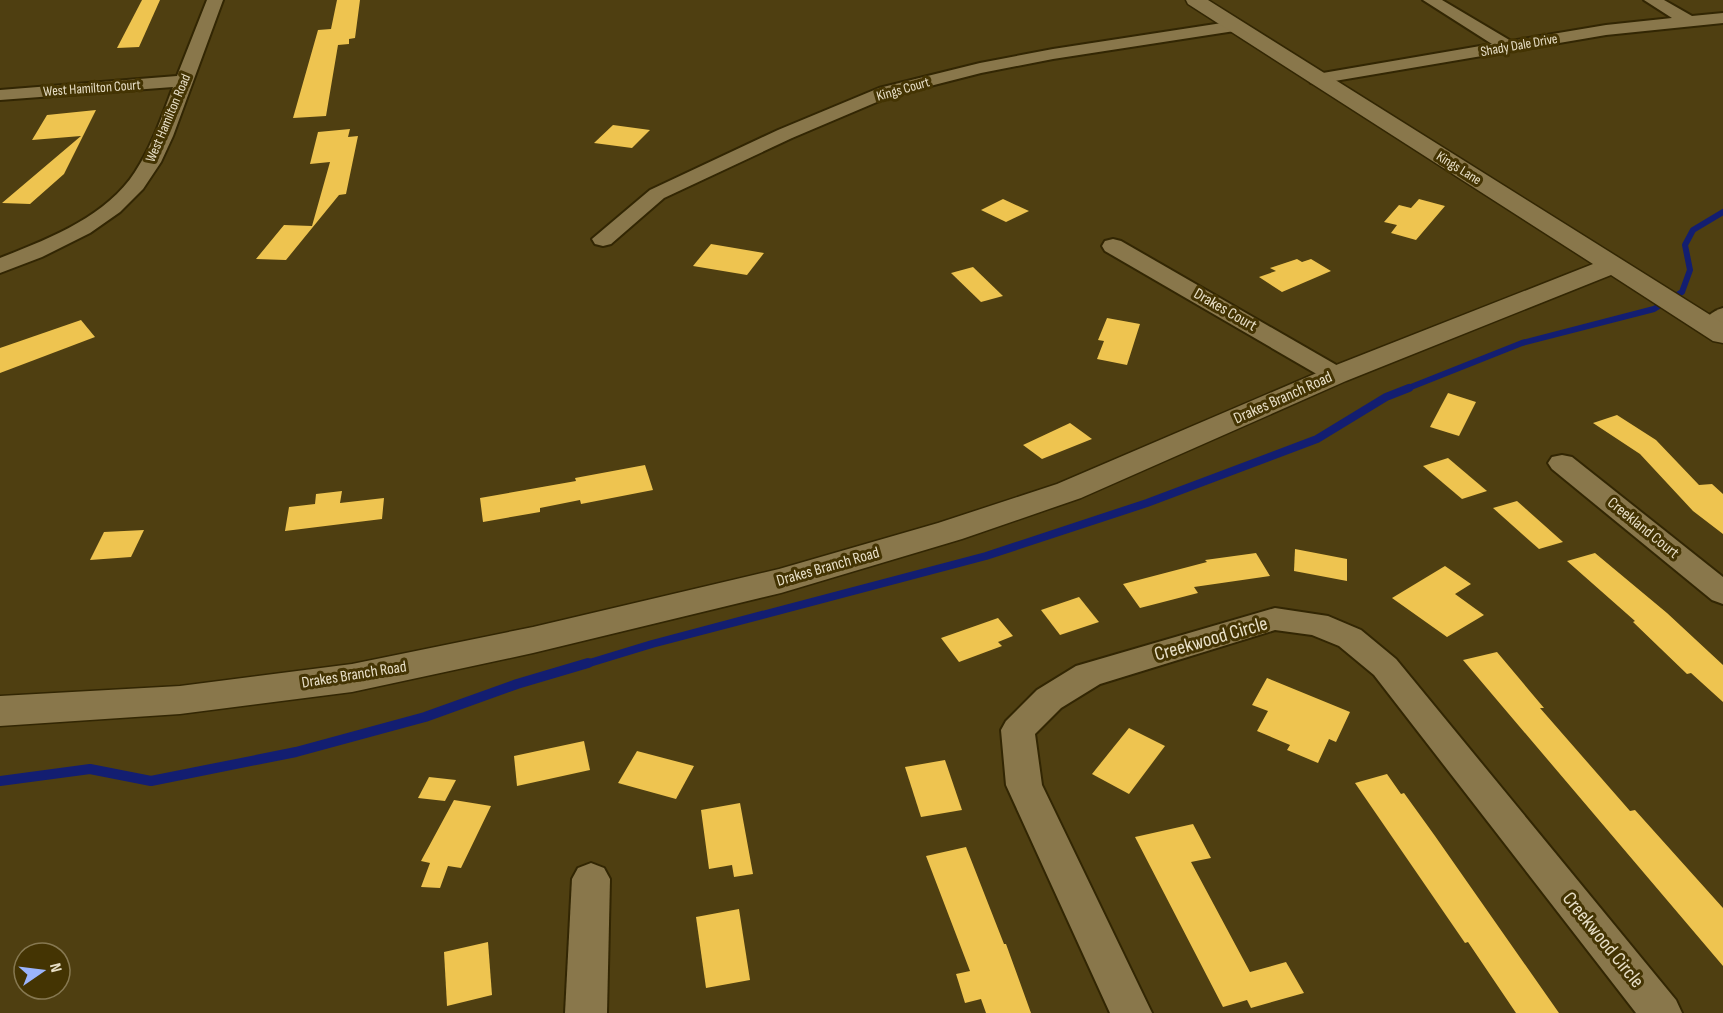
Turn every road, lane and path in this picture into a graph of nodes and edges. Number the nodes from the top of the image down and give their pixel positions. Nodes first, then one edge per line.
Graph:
1 (215, 0) edge
2 (1195, 0) edge
3 (1431, 0) edge
4 (1652, 0) edge
5 (1723, 18) edge
6 (1689, 21) junction
7 (1235, 26) junction
8 (1509, 47) junction
9 (1317, 79) junction
10 (184, 81) junction
11 (0, 95) edge
12 (603, 239) dead end
13 (1113, 246) dead end
14 (1613, 265) junction
15 (0, 266) edge
16 (1719, 326) edge
17 (1336, 375) junction
18 (1562, 463) dead end
19 (1723, 593) edge
20 (0, 711) edge
21 (591, 879) dead end
22 (586, 1013) edge
23 (1131, 1013) edge
24 (1661, 1013) edge

1 - 10 street, West Hamilton Road
2 - 7 street, Kings Lane
3 - 8 street
4 - 6 street
5 - 6 street, Shady Dale Drive
6 - 8 street, Shady Dale Drive
7 - 9 street, Kings Lane
7 - 12 street, Kings Court
8 - 9 street, Shady Dale Drive
9 - 14 street, Kings Lane
10 - 11 street, West Hamilton Court
10 - 15 street, West Hamilton Road
13 - 17 street, Drakes Court
14 - 16 street, Kings Lane
14 - 17 street, Drakes Branch Road
17 - 20 street, Drakes Branch Road
18 - 19 street, Creekland Court
21 - 22 street
23 - 24 street, Creekwood Circle

